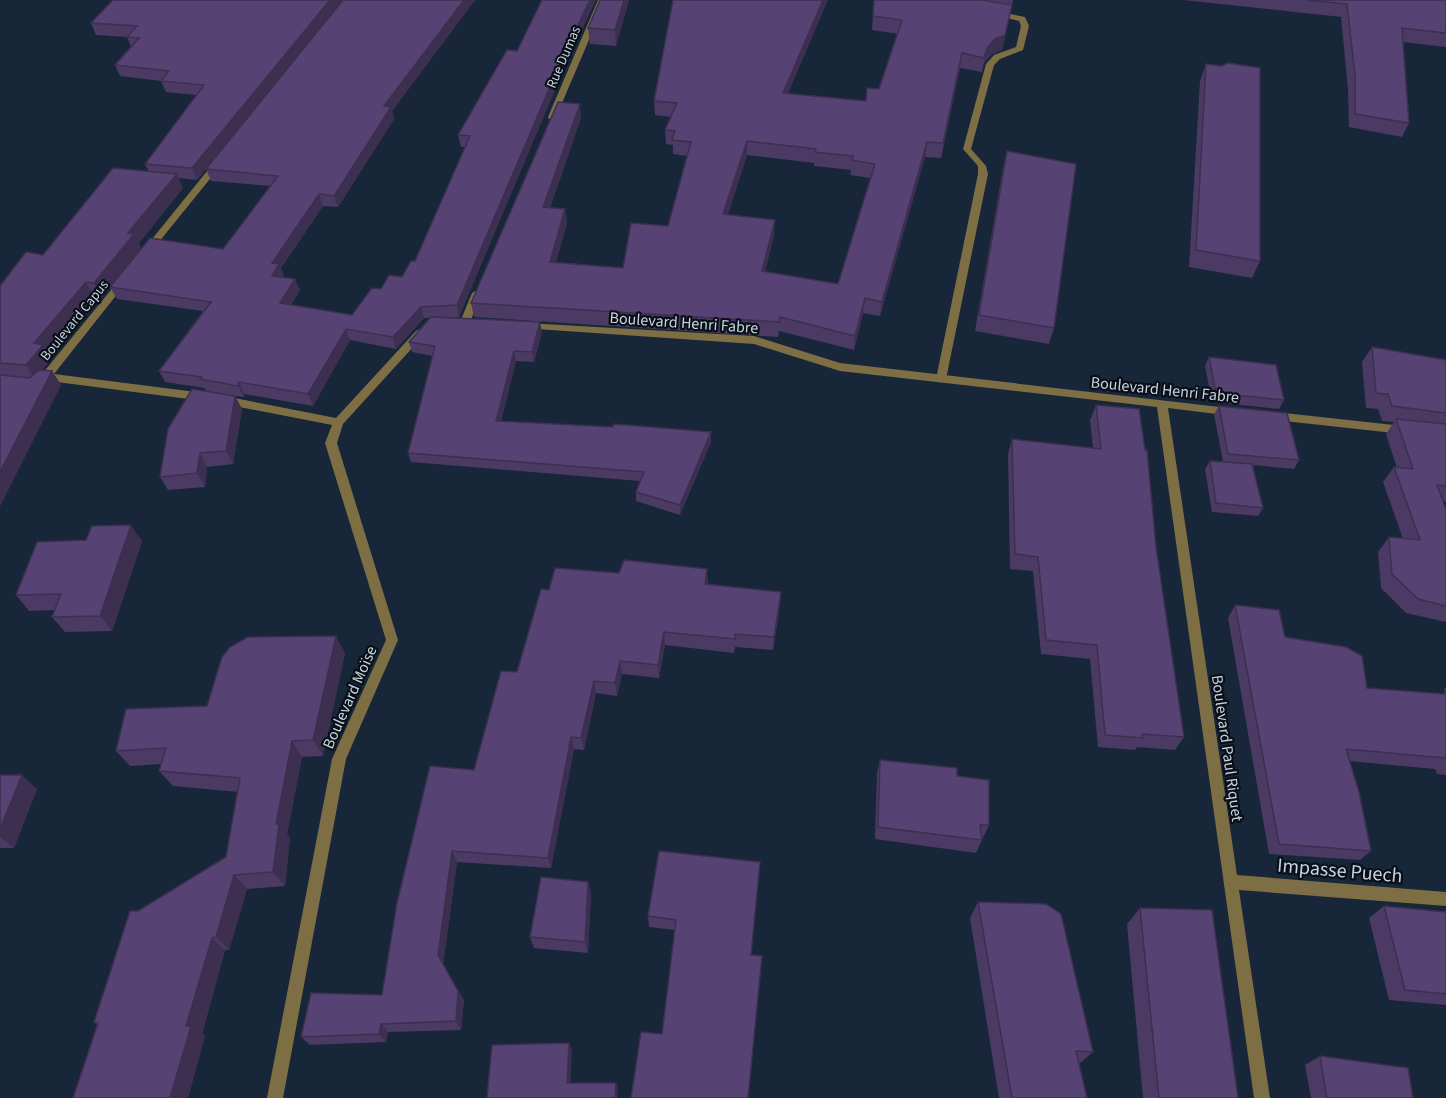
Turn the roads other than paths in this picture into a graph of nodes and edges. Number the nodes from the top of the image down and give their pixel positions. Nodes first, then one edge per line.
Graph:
1 (602, 0) edge
2 (986, 11) edge
3 (546, 131) edge
4 (224, 156) edge
5 (142, 258) edge
6 (127, 276) edge
7 (483, 280) edge
8 (430, 322) edge
9 (465, 323) edge
10 (511, 325) edge
11 (46, 377) junction
12 (941, 379) junction
13 (29, 385) edge
14 (1162, 404) junction
15 (1244, 413) edge
16 (1267, 416) edge
17 (338, 422) junction
18 (1413, 431) edge
19 (1231, 882) junction
20 (1446, 899) edge
21 (276, 1098) edge
22 (1262, 1098) edge

1 - 3 street, Rue Dumas
2 - 12 street
4 - 5 street
6 - 11 street, Boulevard Capus
7 - 9 street
8 - 17 street
10 - 12 street, Boulevard Henri Fabre
11 - 13 street
11 - 17 street
12 - 14 street, Boulevard Henri Fabre
14 - 15 street, Boulevard Henri Fabre
14 - 19 street, Boulevard Paul Riquet
16 - 18 street
17 - 21 street, Boulevard Moïse
19 - 20 street, Impasse Puech
19 - 22 street, Boulevard Paul Riquet

